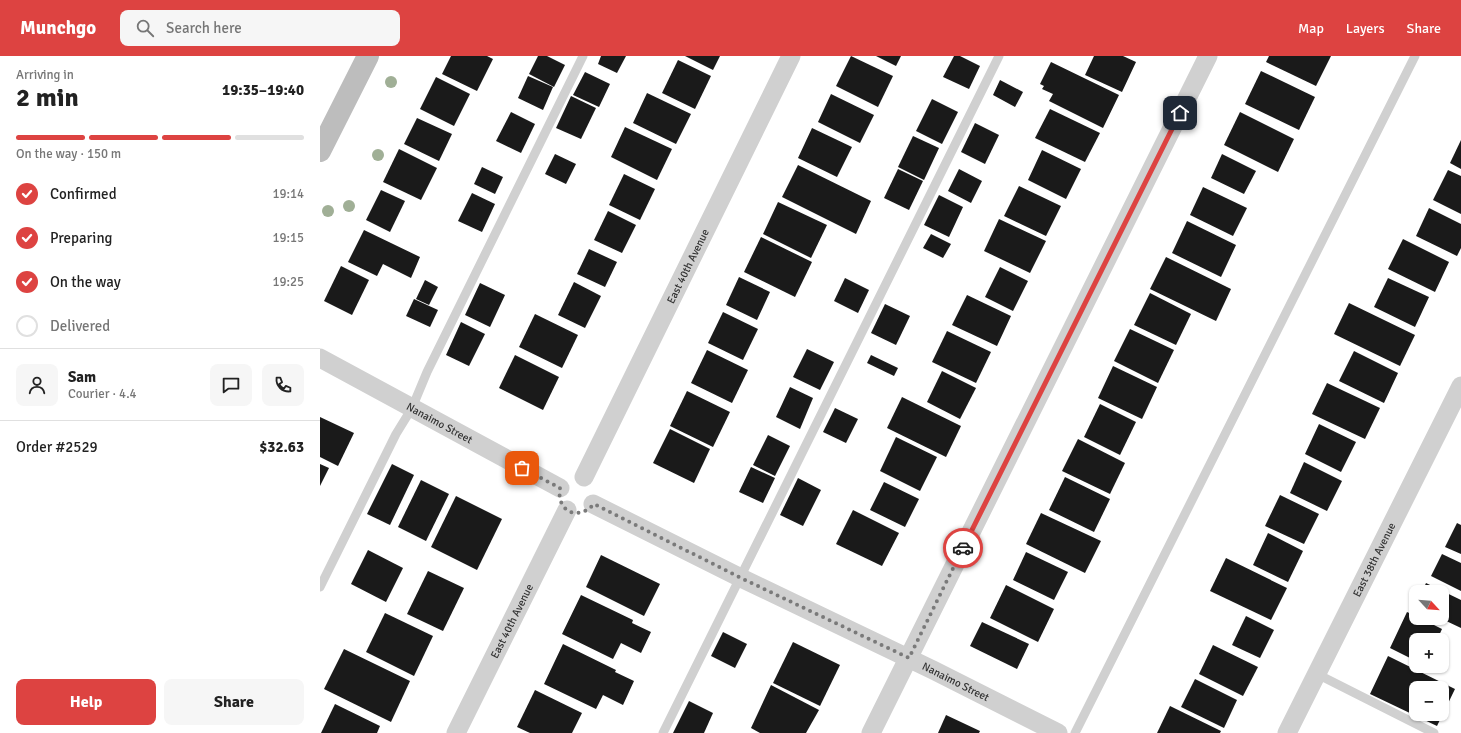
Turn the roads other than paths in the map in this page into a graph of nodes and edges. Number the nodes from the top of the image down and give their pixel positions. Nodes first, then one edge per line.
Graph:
1 (368, 56) edge
2 (583, 56) edge
3 (791, 56) edge
4 (999, 56) edge
5 (1208, 56) edge
6 (1415, 56) edge
7 (320, 151) edge
8 (320, 358) edge
9 (1461, 386) edge
10 (412, 408) junction
11 (584, 477) junction
12 (560, 488) junction
13 (594, 504) junction
14 (567, 510) junction
15 (741, 578) junction
16 (320, 587) edge
17 (909, 658) junction
18 (1317, 674) junction
19 (456, 733) edge
20 (663, 733) edge
21 (871, 733) edge
22 (1058, 733) edge
23 (1075, 733) edge
24 (1287, 733) edge
25 (1434, 733) edge

1 - 7 main road
2 - 10 lane
3 - 11 street, East 40th Avenue
4 - 15 lane
5 - 17 street
6 - 23 lane
8 - 10 street, Nanaimo Street
9 - 18 street, East 38th Avenue
10 - 12 street, Nanaimo Street
10 - 16 lane
11 - 12 street
11 - 13 street
12 - 14 street
13 - 14 street
13 - 15 street, Nanaimo Street
14 - 19 street, East 40th Avenue
15 - 17 street, Nanaimo Street
15 - 20 lane
17 - 21 street
17 - 22 street, Nanaimo Street
18 - 24 street, East 38th Avenue
18 - 25 lane

